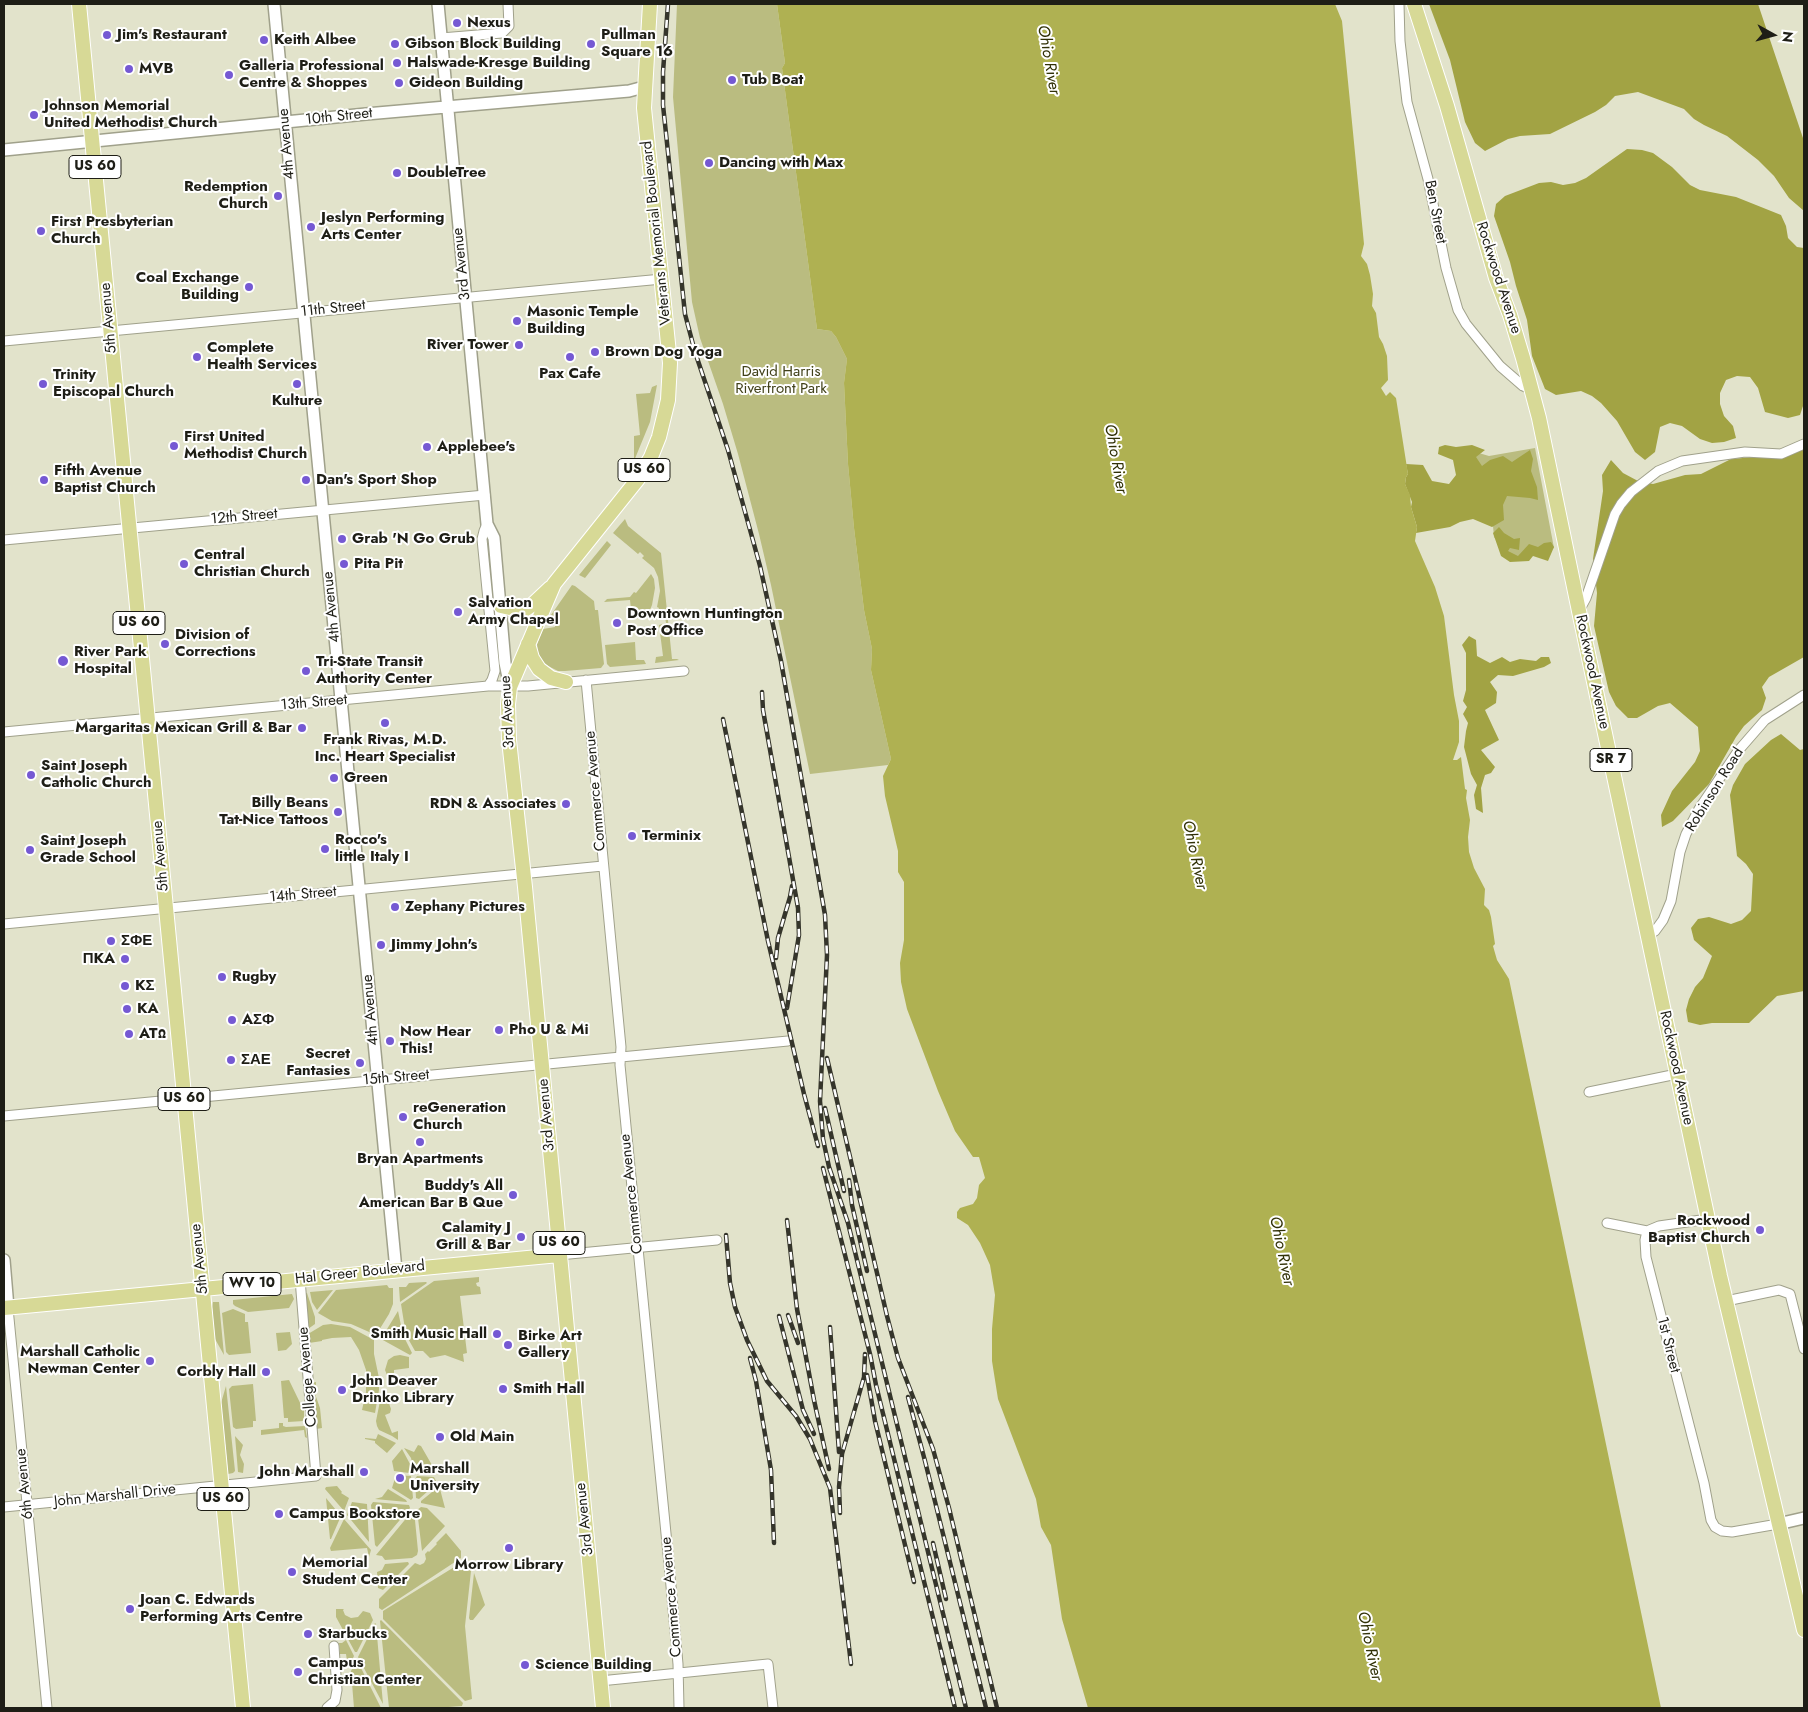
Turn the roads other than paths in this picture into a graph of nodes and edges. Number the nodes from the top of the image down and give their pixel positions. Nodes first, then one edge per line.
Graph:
1 (79, 4) edge
2 (274, 4) edge
3 (438, 4) edge
4 (508, 4) edge
5 (650, 4) edge
6 (1398, 4) edge
7 (1414, 4) edge
8 (441, 38) junction
9 (644, 87) junction
10 (447, 108) junction
11 (286, 122) junction
12 (92, 142) junction
13 (4, 150) edge
14 (662, 279) junction
15 (465, 296) junction
16 (304, 312) junction
17 (110, 331) junction
18 (4, 341) edge
19 (1532, 390) junction
20 (1804, 444) edge
21 (485, 495) junction
22 (323, 510) junction
23 (487, 524) junction
24 (130, 528) junction
25 (4, 540) edge
26 (554, 584) junction
27 (500, 606) junction
28 (1579, 612) junction
29 (528, 644) junction
30 (684, 670) dead end
31 (586, 680) junction
32 (566, 682) junction
33 (488, 686) junction
34 (510, 687) junction
35 (1804, 695) edge
36 (342, 700) junction
37 (148, 719) junction
38 (4, 732) edge
39 (603, 866) junction
40 (523, 874) junction
41 (360, 890) junction
42 (166, 908) junction
43 (4, 924) edge
44 (1648, 935) junction
45 (788, 1041) dead end
46 (620, 1056) junction
47 (542, 1064) junction
48 (1677, 1074) junction
49 (378, 1080) junction
50 (1589, 1092) dead end
51 (184, 1098) junction
52 (4, 1116) edge
53 (1708, 1218) junction
54 (1607, 1223) dead end
55 (1647, 1231) junction
56 (717, 1240) dead end
57 (638, 1246) junction
58 (560, 1255) junction
59 (4, 1260) edge
60 (396, 1270) junction
61 (300, 1279) junction
62 (203, 1289) junction
63 (1726, 1301) junction
64 (6, 1308) edge
65 (1804, 1349) edge
66 (316, 1476) joint
67 (221, 1485) junction
68 (28, 1504) junction
69 (4, 1507) edge
70 (1804, 1518) edge
71 (1778, 1524) junction
72 (1804, 1630) edge
73 (334, 1646) dead end
74 (677, 1672) junction
75 (600, 1681) junction
76 (47, 1708) edge
77 (243, 1708) edge
78 (327, 1708) edge
79 (603, 1708) edge
80 (679, 1708) edge
81 (773, 1708) edge

1 - 12 main road, 5th Avenue / US 60
2 - 11 street, 4th Avenue
3 - 8 street, 3rd Avenue
4 - 8 street
5 - 9 main road, Veterans Memorial Boulevard / US 60
6 - 19 street, Ben Street
7 - 19 main road, Rockwood Avenue / SR 7
8 - 10 street, 3rd Avenue
9 - 10 street, 10th Street
9 - 14 main road, Veterans Memorial Boulevard / US 60
10 - 11 street, 10th Street
10 - 15 street, 3rd Avenue
11 - 12 street, 10th Street
11 - 16 street, 4th Avenue
12 - 13 street, 10th Street
12 - 17 main road, 5th Avenue / US 60
14 - 15 street, 11th Street
14 - 26 main road, Veterans Memorial Boulevard / US 60
15 - 16 street, 11th Street
15 - 21 street, 3rd Avenue
16 - 17 street, 11th Street
16 - 22 street, 4th Avenue
17 - 18 street, 11th Street
17 - 24 main road, 5th Avenue / US 60
19 - 28 main road, Rockwood Avenue / SR 7
20 - 28 street
21 - 22 street, 12th Street
21 - 23 street, 3rd Avenue
22 - 24 street, 12th Street
22 - 36 street, 4th Avenue
23 - 27 street, 3rd Avenue
23 - 33 street, 3rd Avenue
24 - 25 street, 12th Street
24 - 37 main road, 5th Avenue / US 60
26 - 27 main road
26 - 29 main road, Veterans Memorial Boulevard / US 60
27 - 34 street, 3rd Avenue
28 - 44 main road, Rockwood Avenue / SR 7
29 - 32 main road
29 - 34 main road, Veterans Memorial Boulevard / US 60
30 - 31 street, 13th Street
31 - 32 street, 13th Street
31 - 39 street, Commerce Avenue
32 - 34 street, 13th Street
33 - 34 street, 13th Street
33 - 36 street, 13th Street
34 - 40 main road, 3rd Avenue / US 60
35 - 44 street, Robinson Road
36 - 37 street, 13th Street
36 - 41 street, 4th Avenue
37 - 38 street, 13th Street
37 - 42 main road, 5th Avenue / US 60
39 - 40 street, 14th Street
39 - 46 street, Commerce Avenue
40 - 41 street, 14th Street
40 - 47 main road, 3rd Avenue / US 60
41 - 42 street, 14th Street
41 - 49 street, 4th Avenue
42 - 43 street, 14th Street
42 - 51 main road, 5th Avenue / US 60
44 - 48 main road, Rockwood Avenue / SR 7
45 - 46 street, 15th Street
46 - 47 street, 15th Street
46 - 57 street, Commerce Avenue
47 - 49 street, 15th Street
47 - 58 main road, 3rd Avenue / US 60
48 - 50 street
48 - 53 main road, Rockwood Avenue / SR 7
49 - 51 street, 15th Street
49 - 60 street, 4th Avenue
51 - 52 street, 15th Street
51 - 62 main road, 5th Avenue / US 60
53 - 55 street
53 - 63 main road, Rockwood Avenue / SR 7
54 - 55 street
55 - 71 street, 1st Street
56 - 57 street, Hal Greer Boulevard
57 - 58 street, Hal Greer Boulevard
57 - 74 street, Commerce Avenue
58 - 60 main road, Hal Greer Boulevard / WV 10
58 - 75 main road, 3rd Avenue / US 60
59 - 64 street, 6th Avenue
60 - 61 main road, Hal Greer Boulevard / WV 10
61 - 62 main road, Hal Greer Boulevard / WV 10
61 - 66 street, College Avenue
62 - 64 main road, Hal Greer Boulevard / WV 10
62 - 67 main road, 5th Avenue / US 60
63 - 65 street
63 - 71 main road, Rockwood Avenue / SR 7
64 - 68 street, 6th Avenue
66 - 67 street, John Marshall Drive
67 - 68 street, John Marshall Drive
67 - 77 main road, 5th Avenue / US 60
68 - 69 street, John Marshall Drive
68 - 76 street, 6th Avenue
70 - 71 street
71 - 72 main road, SR 7
73 - 78 street
74 - 75 street
74 - 80 street, Commerce Avenue
74 - 81 street
75 - 79 main road, 3rd Avenue / US 60

